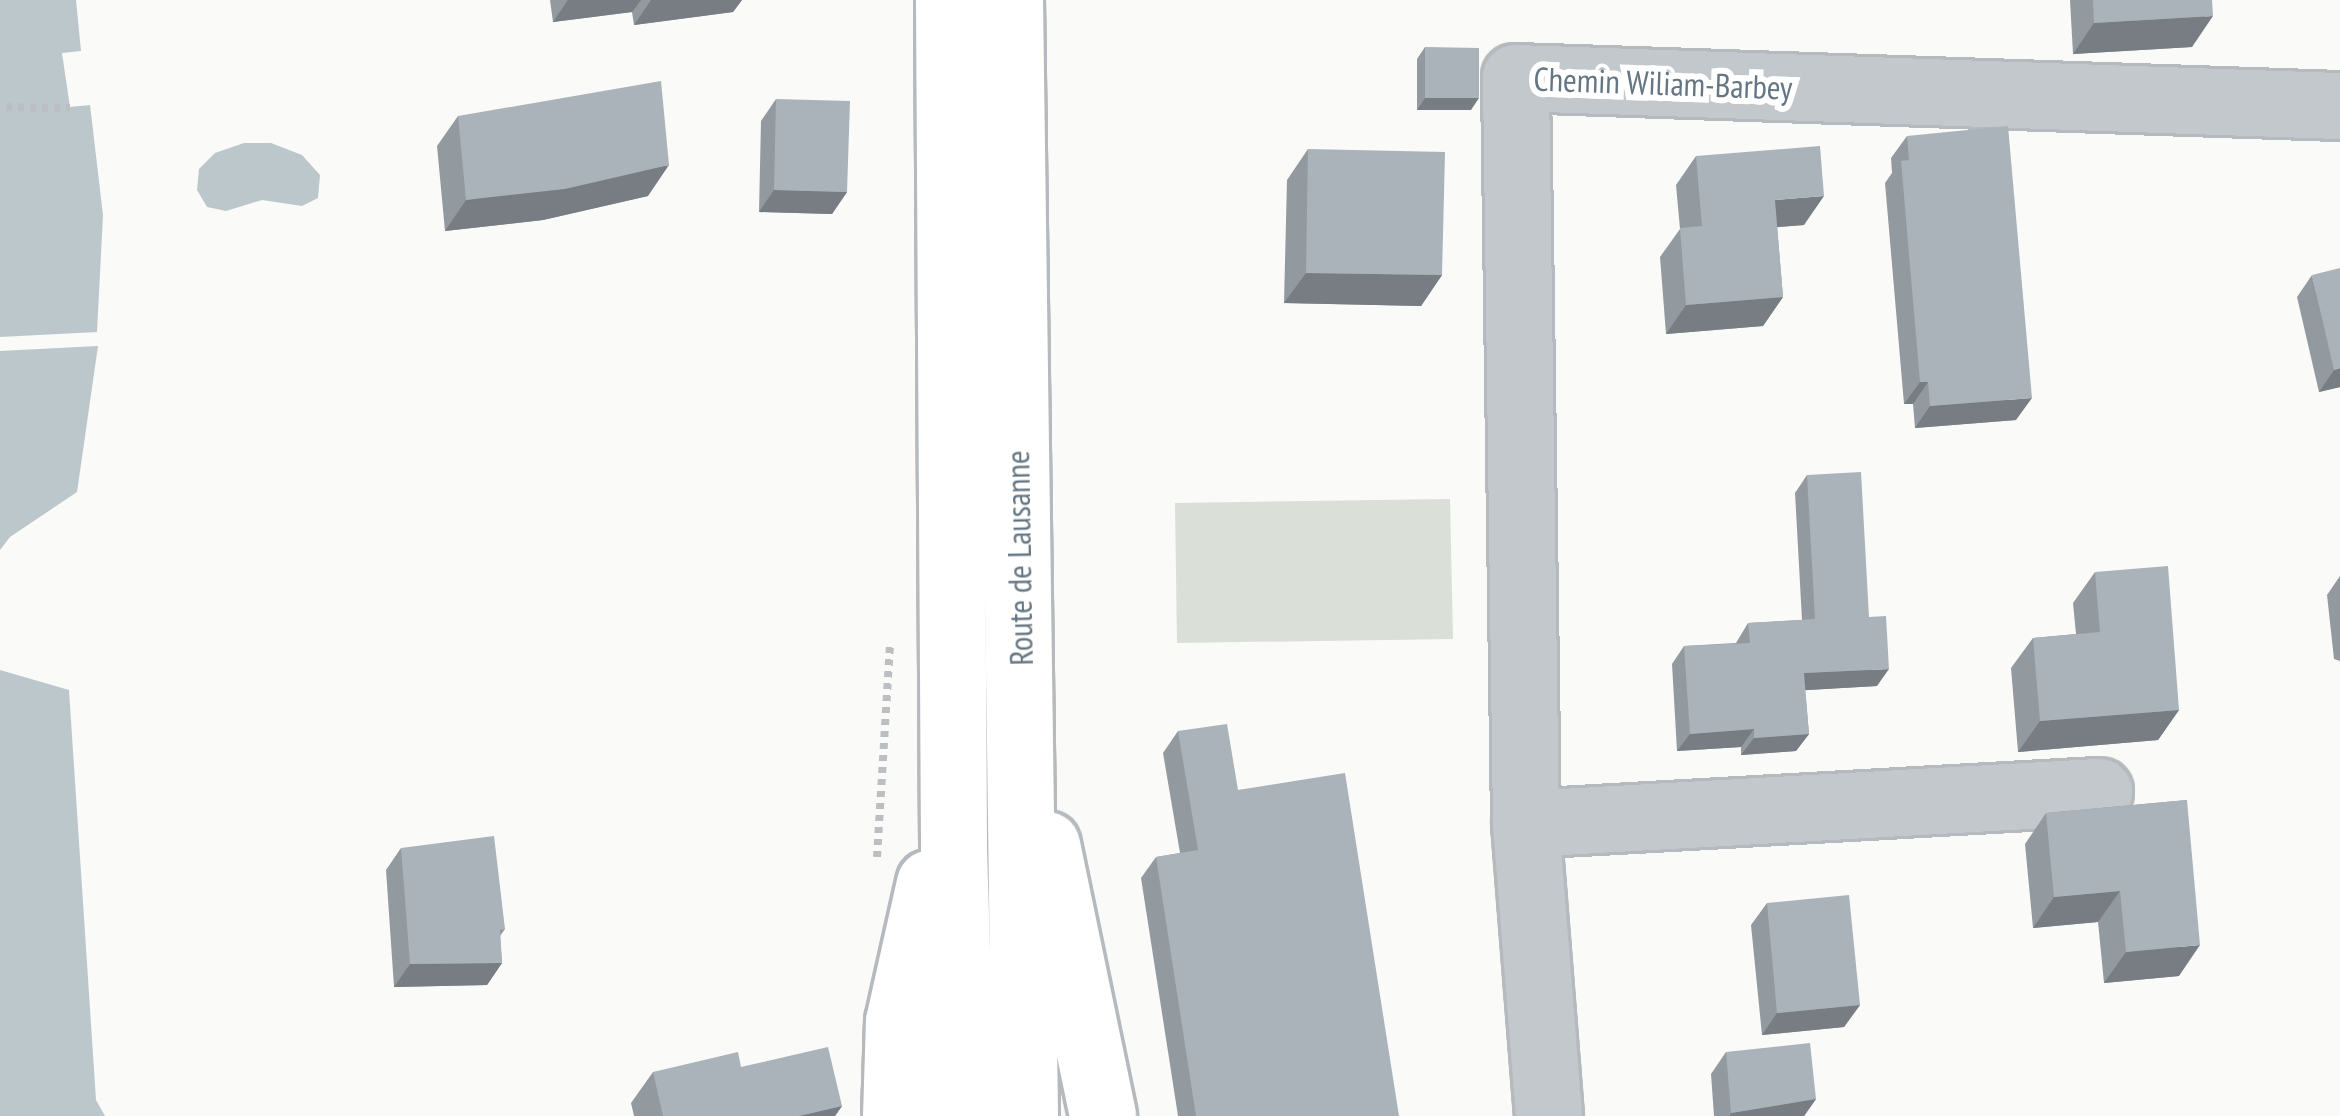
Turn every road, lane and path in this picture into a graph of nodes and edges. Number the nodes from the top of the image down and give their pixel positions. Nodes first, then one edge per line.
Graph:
1 (949, 0) edge
2 (1010, 0) edge
3 (2340, 106) edge
4 (6, 107) dead end
5 (70, 108) dead end
6 (1022, 730) junction
7 (954, 773) junction
8 (2099, 792) dead end
9 (1526, 824) junction
10 (896, 1116) edge
11 (962, 1116) edge
12 (1025, 1116) edge
13 (1103, 1116) edge
14 (1550, 1116) edge

1 - 7 main road, Route de Lausanne
2 - 6 main road, Route de Lausanne
3 - 9 street, Chemin Wiliam-Barbey
4 - 5 path
6 - 12 main road, Route de Lausanne
6 - 13 main road
7 - 10 main road
7 - 11 main road, Route de Lausanne
8 - 9 street
9 - 14 street, Chemin Wiliam-Barbey

